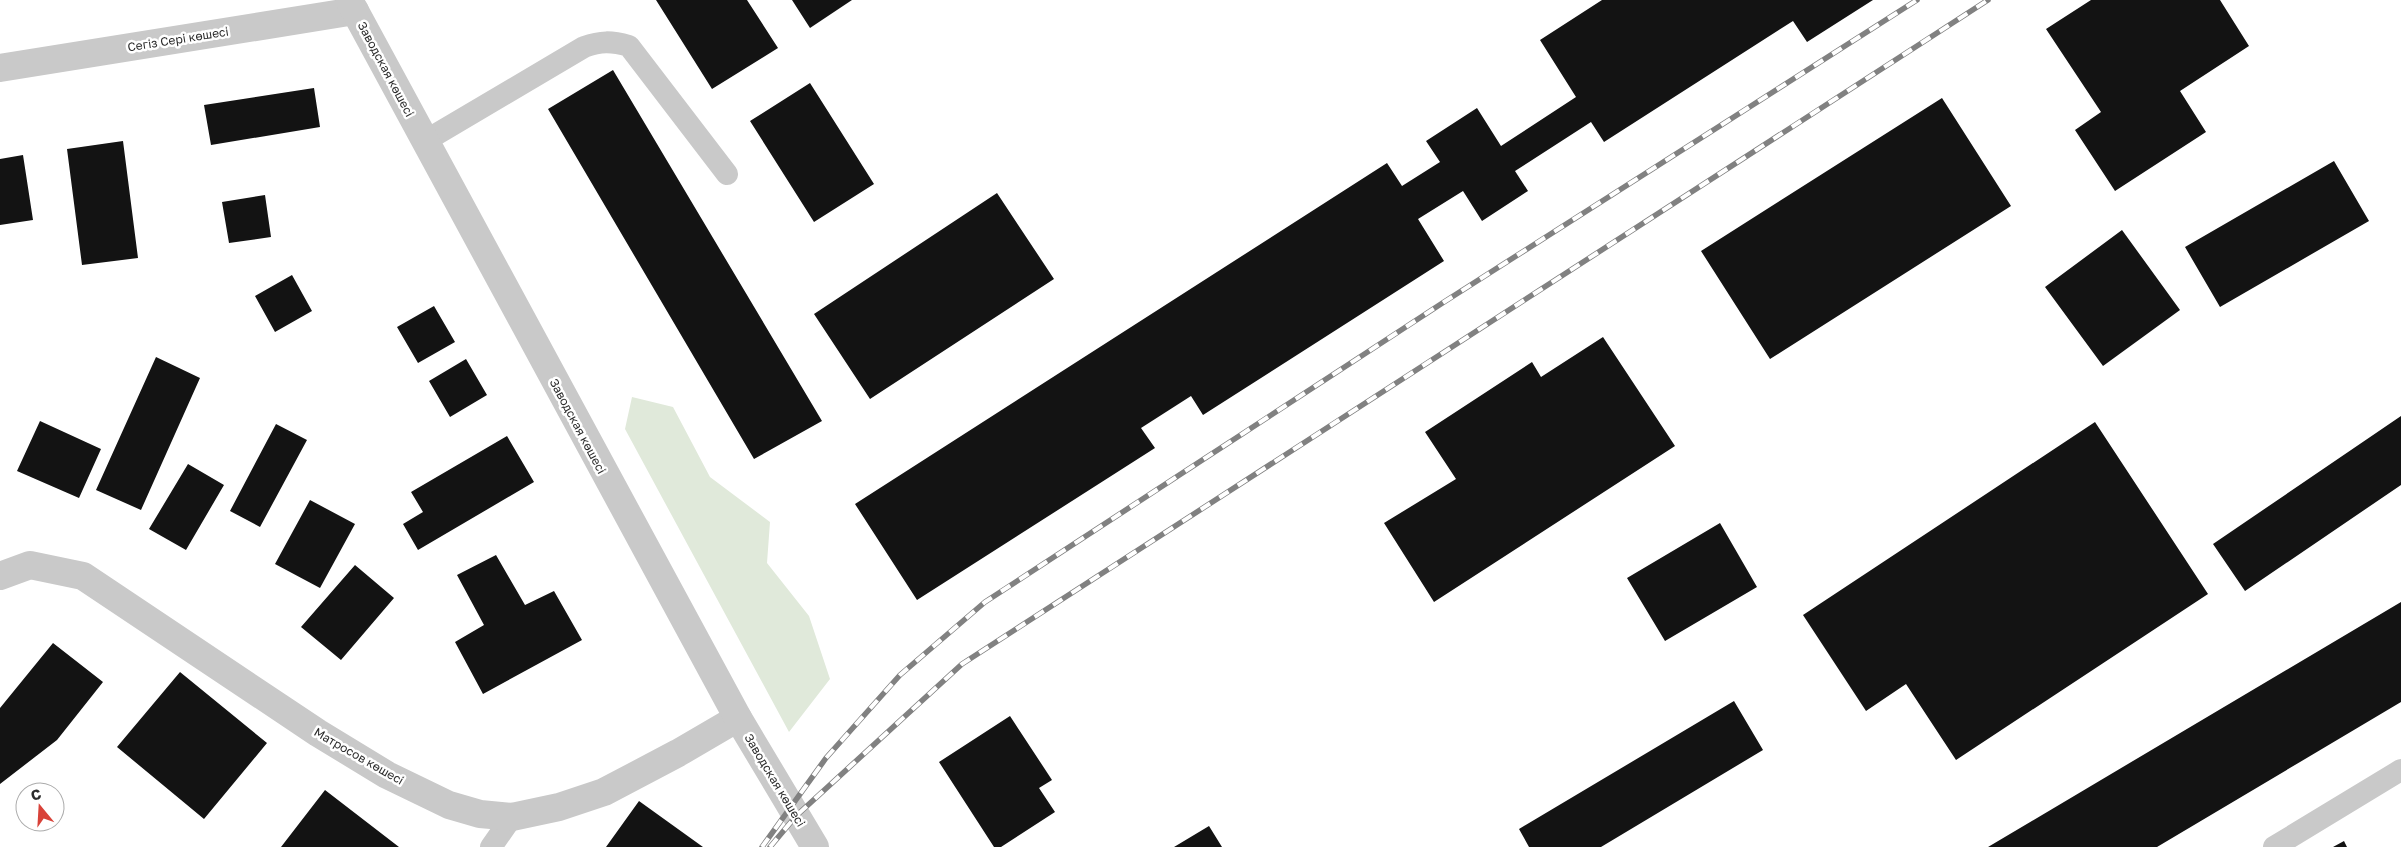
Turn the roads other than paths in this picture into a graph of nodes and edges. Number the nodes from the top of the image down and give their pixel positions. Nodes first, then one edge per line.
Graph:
1 (352, 6) edge
2 (0, 68) edge
3 (425, 141) junction
4 (727, 174) dead end
5 (0, 576) edge
6 (738, 718) junction
7 (2401, 770) edge
8 (512, 817) junction
9 (491, 847) edge
10 (815, 847) edge
11 (2274, 847) edge

1 - 2 street, Сегіз Сері көшесі
1 - 3 street, Заводская көшесі
3 - 4 lane
3 - 6 street, Заводская көшесі
5 - 8 street, Матросов көшесі
6 - 8 street, Матросов көшесі
6 - 10 street, Заводская көшесі
7 - 11 lane
8 - 9 lane

